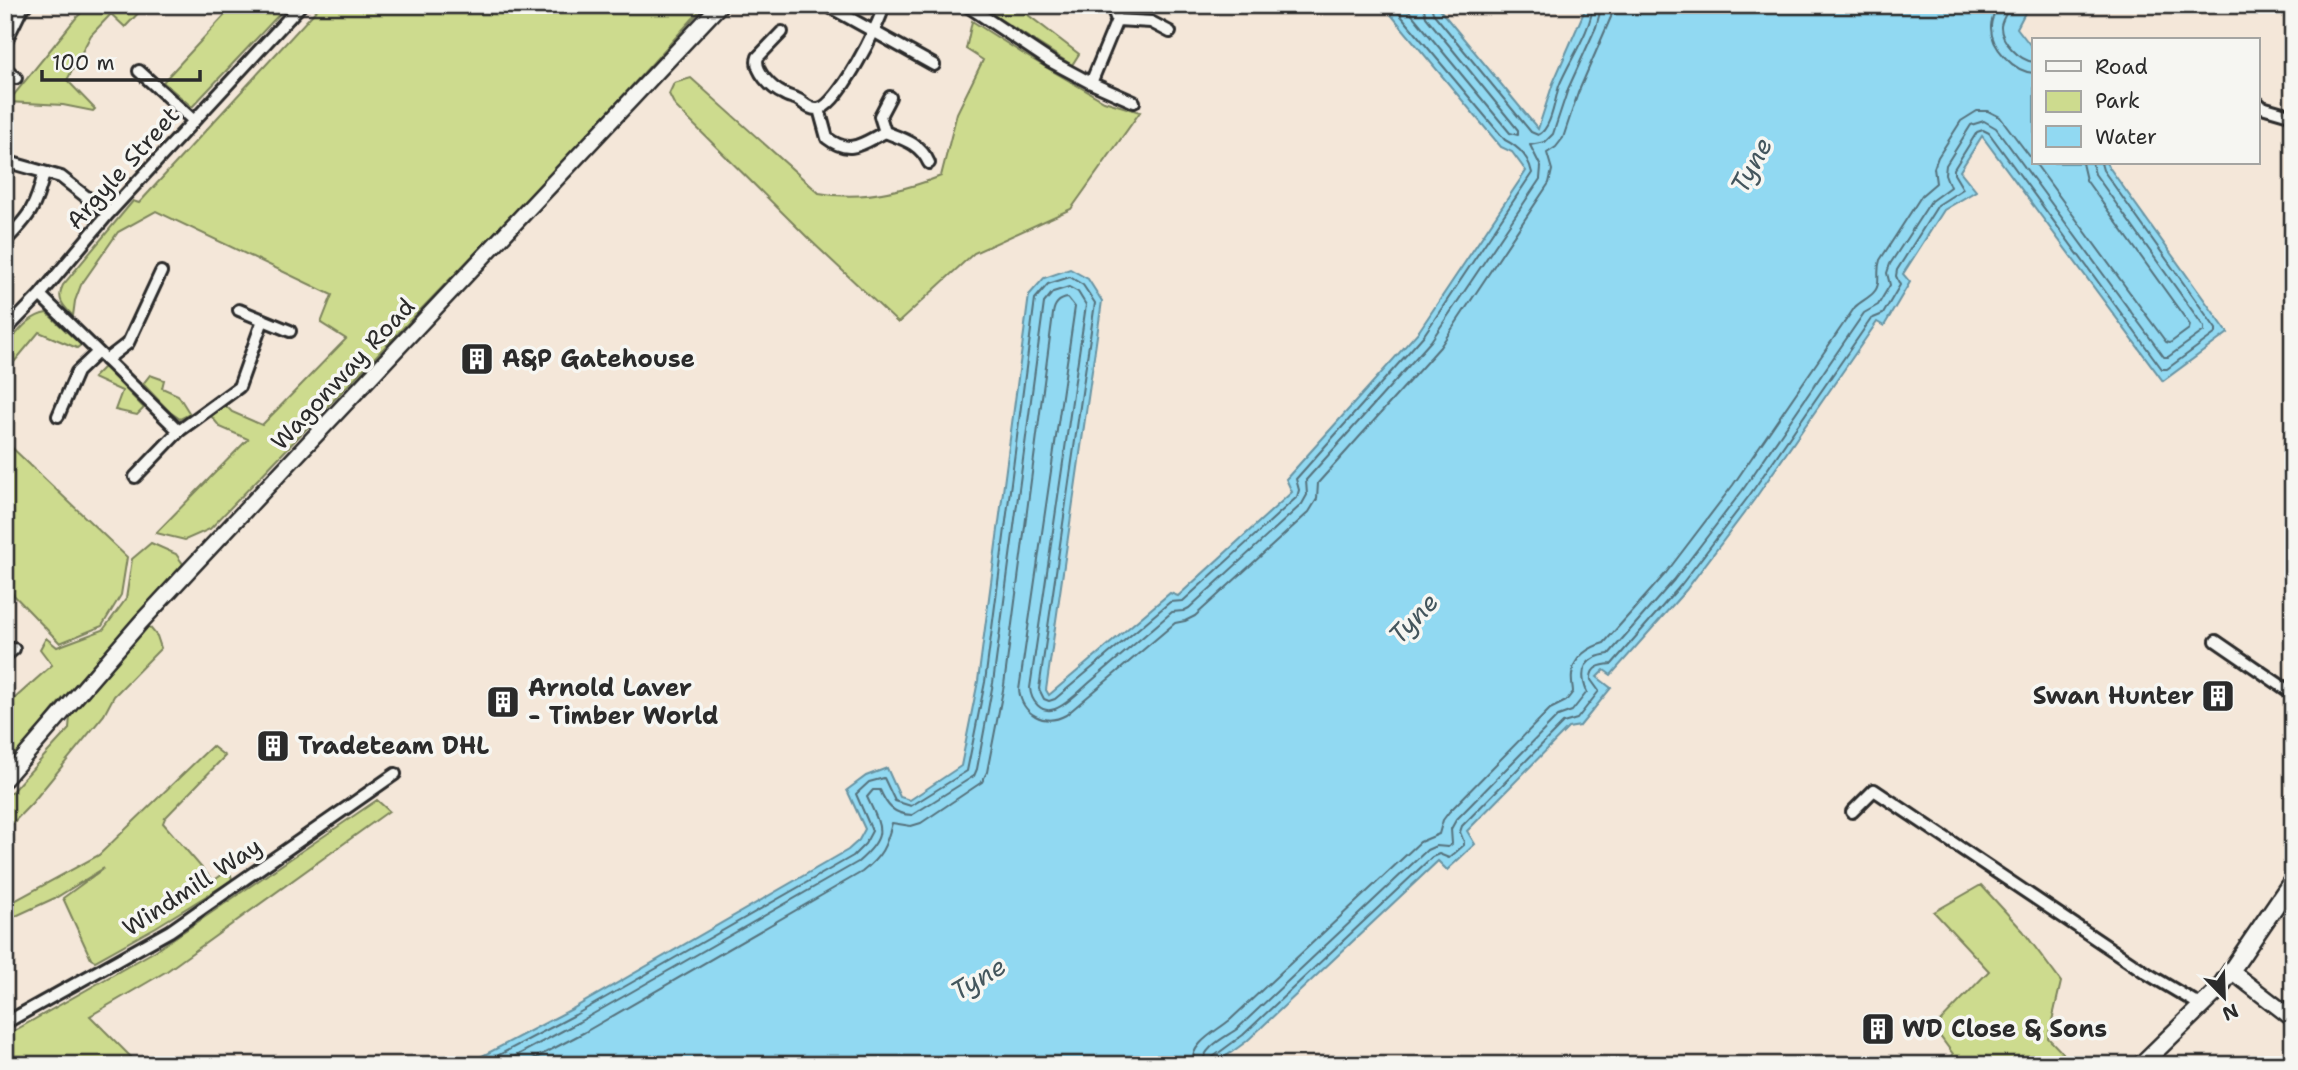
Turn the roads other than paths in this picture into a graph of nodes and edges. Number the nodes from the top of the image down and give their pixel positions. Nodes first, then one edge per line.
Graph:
1 (26, 5) edge
2 (301, 5) edge
3 (720, 5) edge
4 (826, 5) edge
5 (884, 5) edge
6 (966, 5) edge
7 (1111, 5) edge
8 (1117, 20) junction
9 (875, 31) junction
10 (782, 32) dead end
11 (1170, 32) dead end
12 (5, 43) edge
13 (934, 65) dead end
14 (5, 68) edge
15 (139, 71) dead end
16 (16, 78) dead end
17 (1091, 83) junction
18 (890, 97) dead end
19 (1134, 102) dead end
20 (2260, 105) edge
21 (820, 109) junction
22 (2293, 116) edge
23 (194, 121) junction
24 (884, 132) junction
25 (5, 161) edge
26 (929, 163) dead end
27 (44, 173) junction
28 (108, 214) junction
29 (5, 241) edge
30 (161, 272) dead end
31 (40, 295) junction
32 (239, 310) dead end
33 (263, 320) junction
34 (6, 330) edge
35 (289, 331) dead end
36 (102, 356) junction
37 (58, 415) dead end
38 (179, 431) junction
39 (135, 477) dead end
40 (2216, 641) dead end
41 (2293, 694) edge
42 (395, 774) dead end
43 (5, 779) edge
44 (1852, 812) dead end
45 (2293, 880) edge
46 (2231, 971) junction
47 (2202, 1006) junction
48 (2293, 1019) edge
49 (5, 1023) edge
50 (2141, 1065) edge

1 - 12 street
2 - 23 street, Argyle Street
3 - 43 main road, Wagonway Road
4 - 9 street
5 - 9 street
6 - 17 street
7 - 8 street
8 - 11 street
8 - 17 street
9 - 13 street
9 - 21 street
10 - 21 street
14 - 16 street
15 - 23 street
17 - 19 street
18 - 24 street
20 - 22 street
21 - 24 street
23 - 28 street, Argyle Street
24 - 26 street
25 - 27 street
27 - 28 street
27 - 29 street
28 - 31 street, Argyle Street
30 - 36 street
31 - 34 street, Argyle Street
31 - 36 street
32 - 33 street
33 - 35 street
33 - 38 street
36 - 37 street
36 - 38 street
38 - 39 street
40 - 41 street
42 - 49 street, Windmill Way
44 - 47 street
45 - 46 main road
46 - 47 main road
46 - 48 main road
47 - 50 main road

